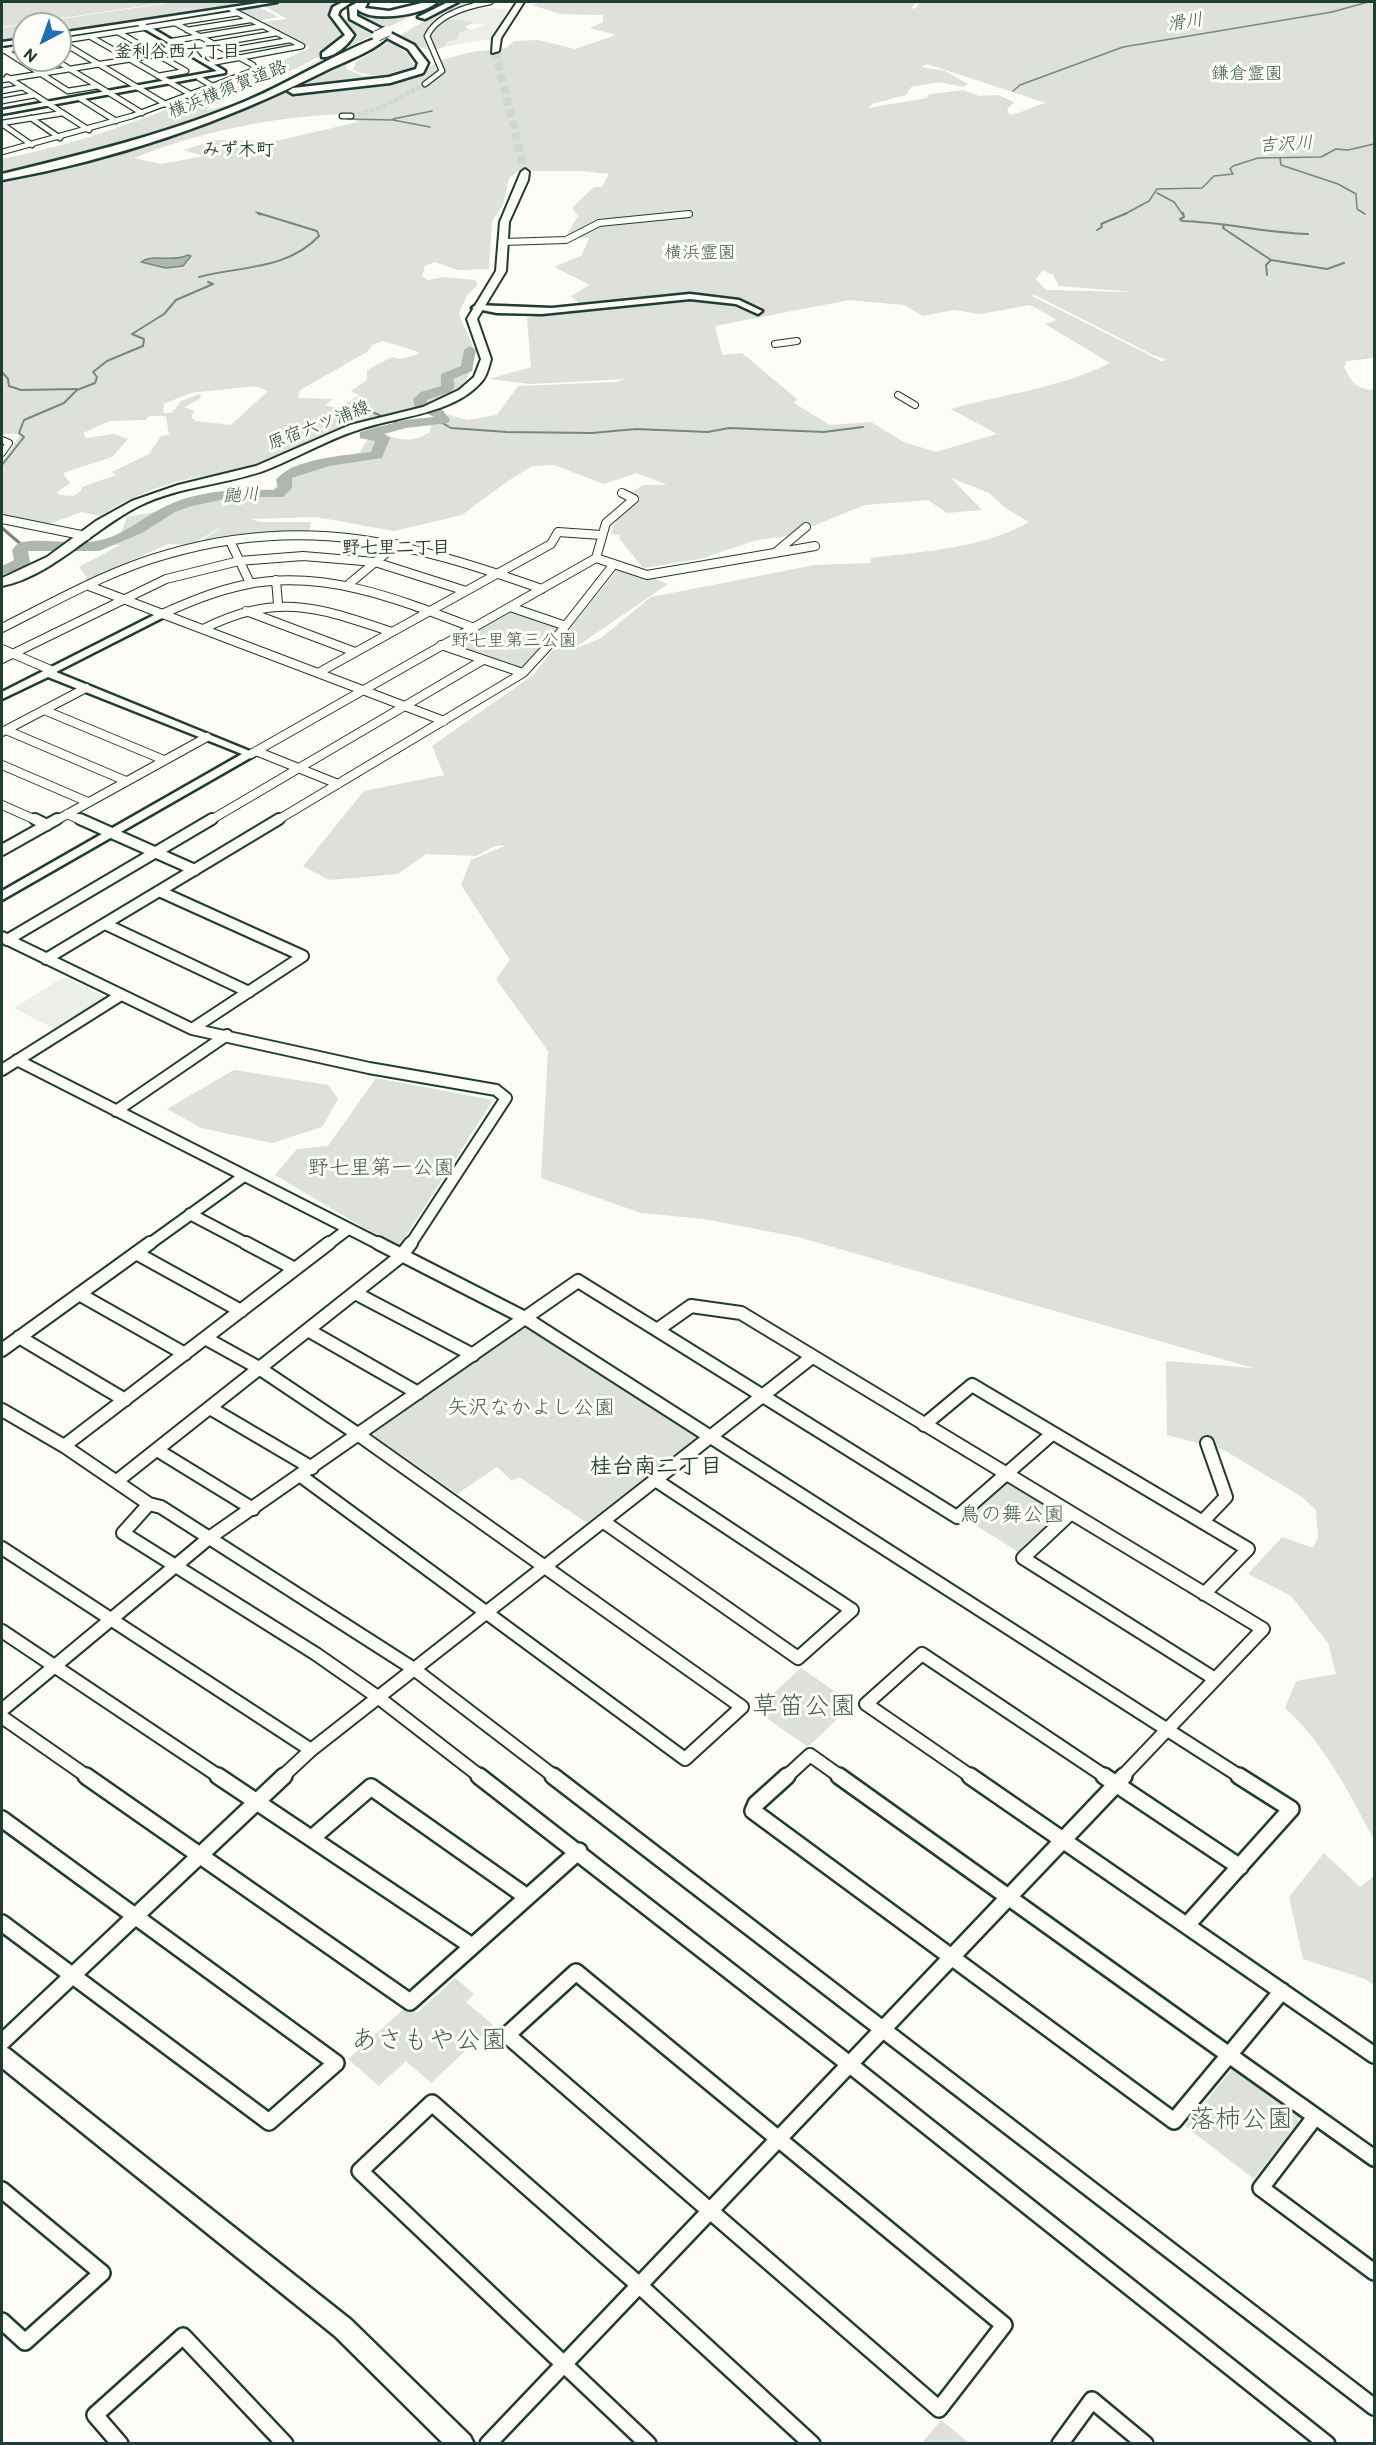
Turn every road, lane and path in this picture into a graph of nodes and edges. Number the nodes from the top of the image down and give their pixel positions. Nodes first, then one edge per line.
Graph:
1 (274, 2) edge
2 (348, 2) edge
3 (353, 2) edge
4 (364, 2) edge
5 (433, 2) edge
6 (490, 2) edge
7 (520, 2) edge
8 (449, 3) edge
9 (229, 8) junction
10 (238, 13) junction
11 (250, 20) junction
12 (139, 23) junction
13 (175, 23) junction
14 (264, 26) junction
15 (148, 28) junction
16 (187, 30) junction
17 (397, 31) junction
18 (118, 32) junction
19 (277, 33) junction
20 (72, 37) edge
21 (91, 37) junction
22 (200, 37) junction
23 (72, 39) edge
24 (290, 40) junction
25 (172, 41) junction
26 (213, 44) junction
27 (72, 47) edge
28 (2, 49) edge
29 (187, 50) junction
30 (225, 51) junction
31 (495, 51) tunnel mouth
32 (158, 54) junction
33 (239, 58) junction
34 (129, 59) junction
35 (211, 63) junction
36 (99, 64) junction
37 (72, 68) edge
38 (72, 71) edge
39 (52, 72) edge
40 (2, 73) edge
41 (40, 74) junction
42 (158, 76) junction
43 (199, 78) junction
44 (10, 79) junction
45 (2, 80) edge
46 (170, 83) junction
47 (425, 84) tunnel mouth
48 (98, 86) junction
49 (23, 87) junction
50 (214, 87) junction
51 (140, 88) junction
52 (2, 90) edge
53 (110, 93) junction
54 (35, 95) junction
55 (192, 95) junction
56 (81, 99) junction
57 (2, 100) edge
58 (49, 104) junction
59 (246, 104) junction
60 (167, 105) junction
61 (2, 112) edge
62 (63, 112) junction
63 (142, 113) junction
64 (342, 116) dead end
65 (351, 116) tunnel mouth
66 (31, 118) junction
67 (116, 122) junction
68 (2, 124) edge
69 (89, 130) junction
70 (147, 134) junction
71 (60, 138) junction
72 (32, 145) junction
73 (2, 152) edge
74 (2, 172) edge
75 (525, 172) tunnel mouth
76 (2, 177) edge
77 (689, 214) dead end
78 (503, 242) junction
79 (476, 308) junction
80 (759, 311) dead end
81 (797, 341) dead end
82 (775, 344) dead end
83 (898, 395) dead end
84 (915, 405) dead end
85 (2, 440) edge
86 (2, 453) edge
87 (622, 493) dead end
88 (2, 519) edge
89 (806, 527) dead end
90 (601, 535) junction
91 (83, 538) junction
92 (230, 542) junction
93 (397, 544) junction
94 (815, 546) dead end
95 (776, 552) junction
96 (596, 558) junction
97 (240, 561) junction
98 (375, 562) junction
99 (614, 564) junction
100 (498, 574) junction
101 (276, 580) junction
102 (2, 582) edge
103 (250, 583) junction
104 (349, 584) junction
105 (89, 586) junction
106 (542, 589) junction
107 (466, 591) junction
108 (122, 600) junction
109 (278, 604) junction
110 (510, 607) junction
111 (244, 610) junction
112 (430, 611) junction
113 (162, 614) junction
114 (563, 625) junction
115 (2, 628) edge
116 (474, 628) junction
117 (203, 629) junction
118 (392, 632) junction
119 (441, 645) junction
120 (2, 649) edge
121 (355, 652) junction
122 (12, 653) junction
123 (2, 658) edge
124 (483, 660) junction
125 (50, 672) junction
126 (318, 673) junction
127 (523, 673) junction
128 (86, 688) junction
129 (362, 690) junction
130 (2, 696) edge
131 (405, 706) junction
132 (44, 710) junction
133 (444, 721) junction
134 (4, 731) edge
135 (207, 736) junction
136 (253, 753) junction
137 (164, 760) junction
138 (2, 765) edge
139 (299, 768) junction
140 (126, 781) junction
141 (338, 784) junction
142 (88, 802) junction
143 (2, 805) edge
144 (67, 814) junction
145 (47, 825) junction
146 (111, 833) junction
147 (2, 848) edge
148 (156, 852) junction
149 (195, 870) junction
150 (159, 891) junction
151 (2, 896) edge
152 (105, 924) junction
153 (4, 938) edge
154 (46, 959) junction
155 (249, 992) junction
156 (121, 995) junction
157 (192, 1029) junction
158 (227, 1035) junction
159 (17, 1060) junction
160 (2, 1070) edge
161 (116, 1111) junction
162 (244, 1176) junction
163 (190, 1214) junction
164 (348, 1229) junction
165 (136, 1253) junction
166 (401, 1256) junction
167 (295, 1269) junction
168 (355, 1293) junction
169 (79, 1294) junction
170 (241, 1311) junction
171 (525, 1318) junction
172 (308, 1329) junction
173 (657, 1330) junction
174 (19, 1337) junction
175 (205, 1338) junction
176 (2, 1350) edge
177 (185, 1353) junction
178 (473, 1355) junction
179 (812, 1357) junction
180 (259, 1368) junction
181 (418, 1393) junction
182 (762, 1397) junction
183 (125, 1400) junction
184 (210, 1408) junction
185 (2, 1410) edge
186 (924, 1425) junction
187 (1053, 1433) junction
188 (359, 1435) junction
189 (712, 1437) junction
190 (1207, 1443) dead end
191 (64, 1446) junction
192 (157, 1450) junction
193 (306, 1472) junction
194 (1007, 1476) junction
195 (117, 1481) junction
196 (657, 1481) junction
197 (149, 1504) junction
198 (253, 1509) junction
199 (1070, 1514) junction
200 (604, 1522) junction
201 (1202, 1522) junction
202 (209, 1538) junction
203 (2, 1548) edge
204 (178, 1565) junction
205 (545, 1566) junction
206 (1204, 1594) junction
207 (488, 1613) junction
208 (111, 1619) junction
209 (2, 1631) edge
210 (54, 1666) junction
211 (414, 1669) junction
212 (1215, 1679) junction
213 (379, 1698) junction
214 (2, 1710) edge
215 (2, 1717) edge
216 (1167, 1729) junction
217 (311, 1750) junction
218 (1115, 1785) junction
219 (255, 1802) junction
220 (2, 1819) edge
221 (312, 1838) junction
222 (1063, 1840) junction
223 (579, 1851) junction
224 (199, 1855) junction
225 (1240, 1867) junction
226 (528, 1897) junction
227 (1008, 1898) junction
228 (136, 1916) junction
229 (2, 1923) edge
230 (1187, 1925) junction
231 (472, 1946) junction
232 (951, 1958) junction
233 (72, 1976) junction
234 (1282, 1991) junction
235 (885, 2028) junction
236 (2, 2042) edge
237 (1228, 2055) junction
238 (1374, 2055) edge
239 (2, 2056) edge
240 (849, 2064) junction
241 (1315, 2117) junction
242 (777, 2139) junction
243 (1374, 2158) edge
244 (2, 2190) edge
245 (710, 2210) junction
246 (1374, 2272) edge
247 (639, 2285) junction
248 (2, 2322) edge
249 (564, 2364) junction
250 (1374, 2407) edge
251 (120, 2444) edge
252 (285, 2444) edge
253 (462, 2444) edge
254 (488, 2444) edge
255 (648, 2444) edge
256 (812, 2444) edge
257 (1060, 2444) edge
258 (1145, 2444) edge
259 (1326, 2444) edge

1 - 9 street
2 - 70 highway
3 - 17 highway
4 - 5 highway
4 - 59 highway
6 - 47 street
7 - 31 main road
8 - 17 highway
9 - 10 street
9 - 12 street
10 - 11 street
10 - 13 street
11 - 14 street
11 - 16 street
12 - 15 street
12 - 20 street
13 - 15 street
13 - 16 street
14 - 19 street
14 - 22 street
15 - 18 street
15 - 25 street
16 - 22 street
17 - 59 highway, 横浜横須賀道路
17 - 70 highway, 横浜横須賀道路
18 - 21 street
18 - 32 street
19 - 24 street
19 - 26 street
21 - 23 street
21 - 34 street
22 - 25 street
22 - 26 street
24 - 30 street
24 - 33 street
25 - 29 street
26 - 30 street
27 - 36 street
28 - 41 street
29 - 32 street
29 - 35 street
30 - 33 street
32 - 34 street
32 - 42 street
33 - 35 street
33 - 50 street
34 - 36 street
34 - 42 street
35 - 43 street
36 - 37 street
36 - 51 street
38 - 48 street
39 - 41 street
40 - 44 street
41 - 44 street
41 - 48 street
42 - 46 street
43 - 46 street
43 - 50 street
44 - 45 street
44 - 49 street
46 - 51 street
46 - 55 street
48 - 53 street
49 - 52 street
49 - 54 street
50 - 55 street
51 - 53 street
51 - 60 street
53 - 56 street
53 - 63 street
54 - 57 street
54 - 58 street
55 - 60 street
56 - 58 street
56 - 67 street
58 - 61 street
58 - 62 street
59 - 76 highway, 横浜横須賀道路
60 - 63 street
62 - 66 street
62 - 69 street
63 - 67 street
64 - 65 street
66 - 68 street
66 - 71 street
67 - 69 street
68 - 72 street
69 - 71 street
70 - 74 highway, 横浜横須賀道路
71 - 72 street
72 - 73 street
75 - 78 main road
77 - 78 street
78 - 79 main road
79 - 80 street
79 - 91 main road, 原宿六ツ浦線
81 - 82 street
83 - 84 street
85 - 86 street
87 - 90 street
88 - 91 street
89 - 95 street
90 - 96 street
90 - 100 street
91 - 102 main road, 原宿六ツ浦線
92 - 93 street
92 - 97 street
92 - 105 street
93 - 98 street
93 - 100 street
94 - 95 street
95 - 99 street
96 - 99 street
96 - 106 street
97 - 98 street
97 - 103 street
97 - 108 street
98 - 104 street
98 - 107 street
99 - 114 street
100 - 106 street
100 - 107 street
101 - 103 street
101 - 104 street
101 - 109 street
103 - 113 street
104 - 112 street
105 - 108 street
105 - 115 street
106 - 110 street
107 - 112 street
108 - 113 street
108 - 122 street
109 - 111 street
109 - 118 street
110 - 114 street
110 - 116 street
111 - 117 street
111 - 121 street
112 - 116 street
112 - 118 street
113 - 117 street
113 - 125 street
114 - 127 street
116 - 119 street
117 - 126 street
118 - 121 street
119 - 124 street
119 - 129 street
120 - 122 street
121 - 126 street
122 - 123 street
122 - 125 street
124 - 127 street
124 - 131 street
125 - 128 street
125 - 130 street
126 - 129 street
127 - 133 street
128 - 132 street
128 - 135 street
129 - 131 street
129 - 136 street
131 - 133 street
131 - 139 street
132 - 134 street
132 - 137 street
133 - 141 street
134 - 140 street
135 - 136 street
135 - 137 street
136 - 139 street
136 - 146 street
137 - 140 street
138 - 142 street
139 - 141 street
139 - 148 street
140 - 142 street
141 - 149 street
142 - 144 street
143 - 145 street
144 - 145 street
144 - 146 street
145 - 147 street
146 - 148 street
146 - 151 street
148 - 149 street
148 - 153 street
149 - 150 street
150 - 152 street
150 - 155 street
152 - 154 street
152 - 155 street
153 - 154 street
154 - 156 street
155 - 157 street
156 - 157 street
156 - 159 street
157 - 158 street
158 - 161 street
158 - 166 street
159 - 160 street
159 - 161 street
161 - 162 street
162 - 163 street
162 - 164 street
163 - 165 street
163 - 167 street
164 - 166 street
164 - 167 street
165 - 169 street
165 - 170 street
166 - 168 street
166 - 171 street
167 - 170 street
168 - 172 street
168 - 178 street
169 - 174 street
169 - 177 street
170 - 175 street
171 - 173 street
171 - 178 street
171 - 189 street
172 - 180 street
172 - 181 street
173 - 179 street
173 - 182 street
174 - 176 street
174 - 183 street
175 - 177 street
175 - 180 street
177 - 183 street
178 - 181 street
179 - 182 street
179 - 186 street
180 - 184 street
180 - 188 street
181 - 188 street
182 - 189 street
182 - 194 street
183 - 191 street
184 - 192 street
184 - 193 street
185 - 191 street
186 - 187 street
186 - 194 street
187 - 194 street
187 - 201 street
188 - 193 street
188 - 205 street
189 - 196 street
189 - 216 street
190 - 201 street
191 - 195 street
192 - 195 street
192 - 198 street
193 - 198 street
193 - 207 street
194 - 199 street
195 - 197 street
196 - 200 street
196 - 200 street
197 - 202 street
197 - 204 street
198 - 202 street
199 - 206 street
199 - 212 street
200 - 205 street
201 - 206 street
202 - 204 street
202 - 211 street
203 - 208 street
204 - 208 street
204 - 213 street
205 - 207 street
205 - 207 street
206 - 212 street
207 - 211 street
208 - 210 street
208 - 217 street
209 - 210 street
210 - 214 street
210 - 219 street
211 - 213 street
211 - 235 street
212 - 216 street
213 - 217 street
213 - 223 street
215 - 224 street
216 - 218 street
216 - 225 street
217 - 219 street
218 - 222 street
218 - 222 street
218 - 225 street
219 - 221 street
219 - 224 street
220 - 228 street
221 - 226 street
221 - 231 street
222 - 227 street
222 - 230 street
223 - 226 street
223 - 240 street
224 - 228 street
224 - 231 street
225 - 230 street
226 - 231 street
227 - 232 street
227 - 232 street
227 - 237 street
228 - 233 street
228 - 233 street
229 - 233 street
230 - 234 street
232 - 235 street
232 - 237 street
233 - 236 street
234 - 237 street
234 - 238 street
235 - 240 street
235 - 250 street
237 - 241 street
239 - 253 street
240 - 242 street
240 - 259 street
241 - 243 street
241 - 246 street
242 - 245 street
242 - 245 street
242 - 245 street
244 - 248 street
245 - 247 street
247 - 249 street
247 - 249 street
247 - 256 street
249 - 254 street
249 - 255 street
251 - 252 street
257 - 258 street

